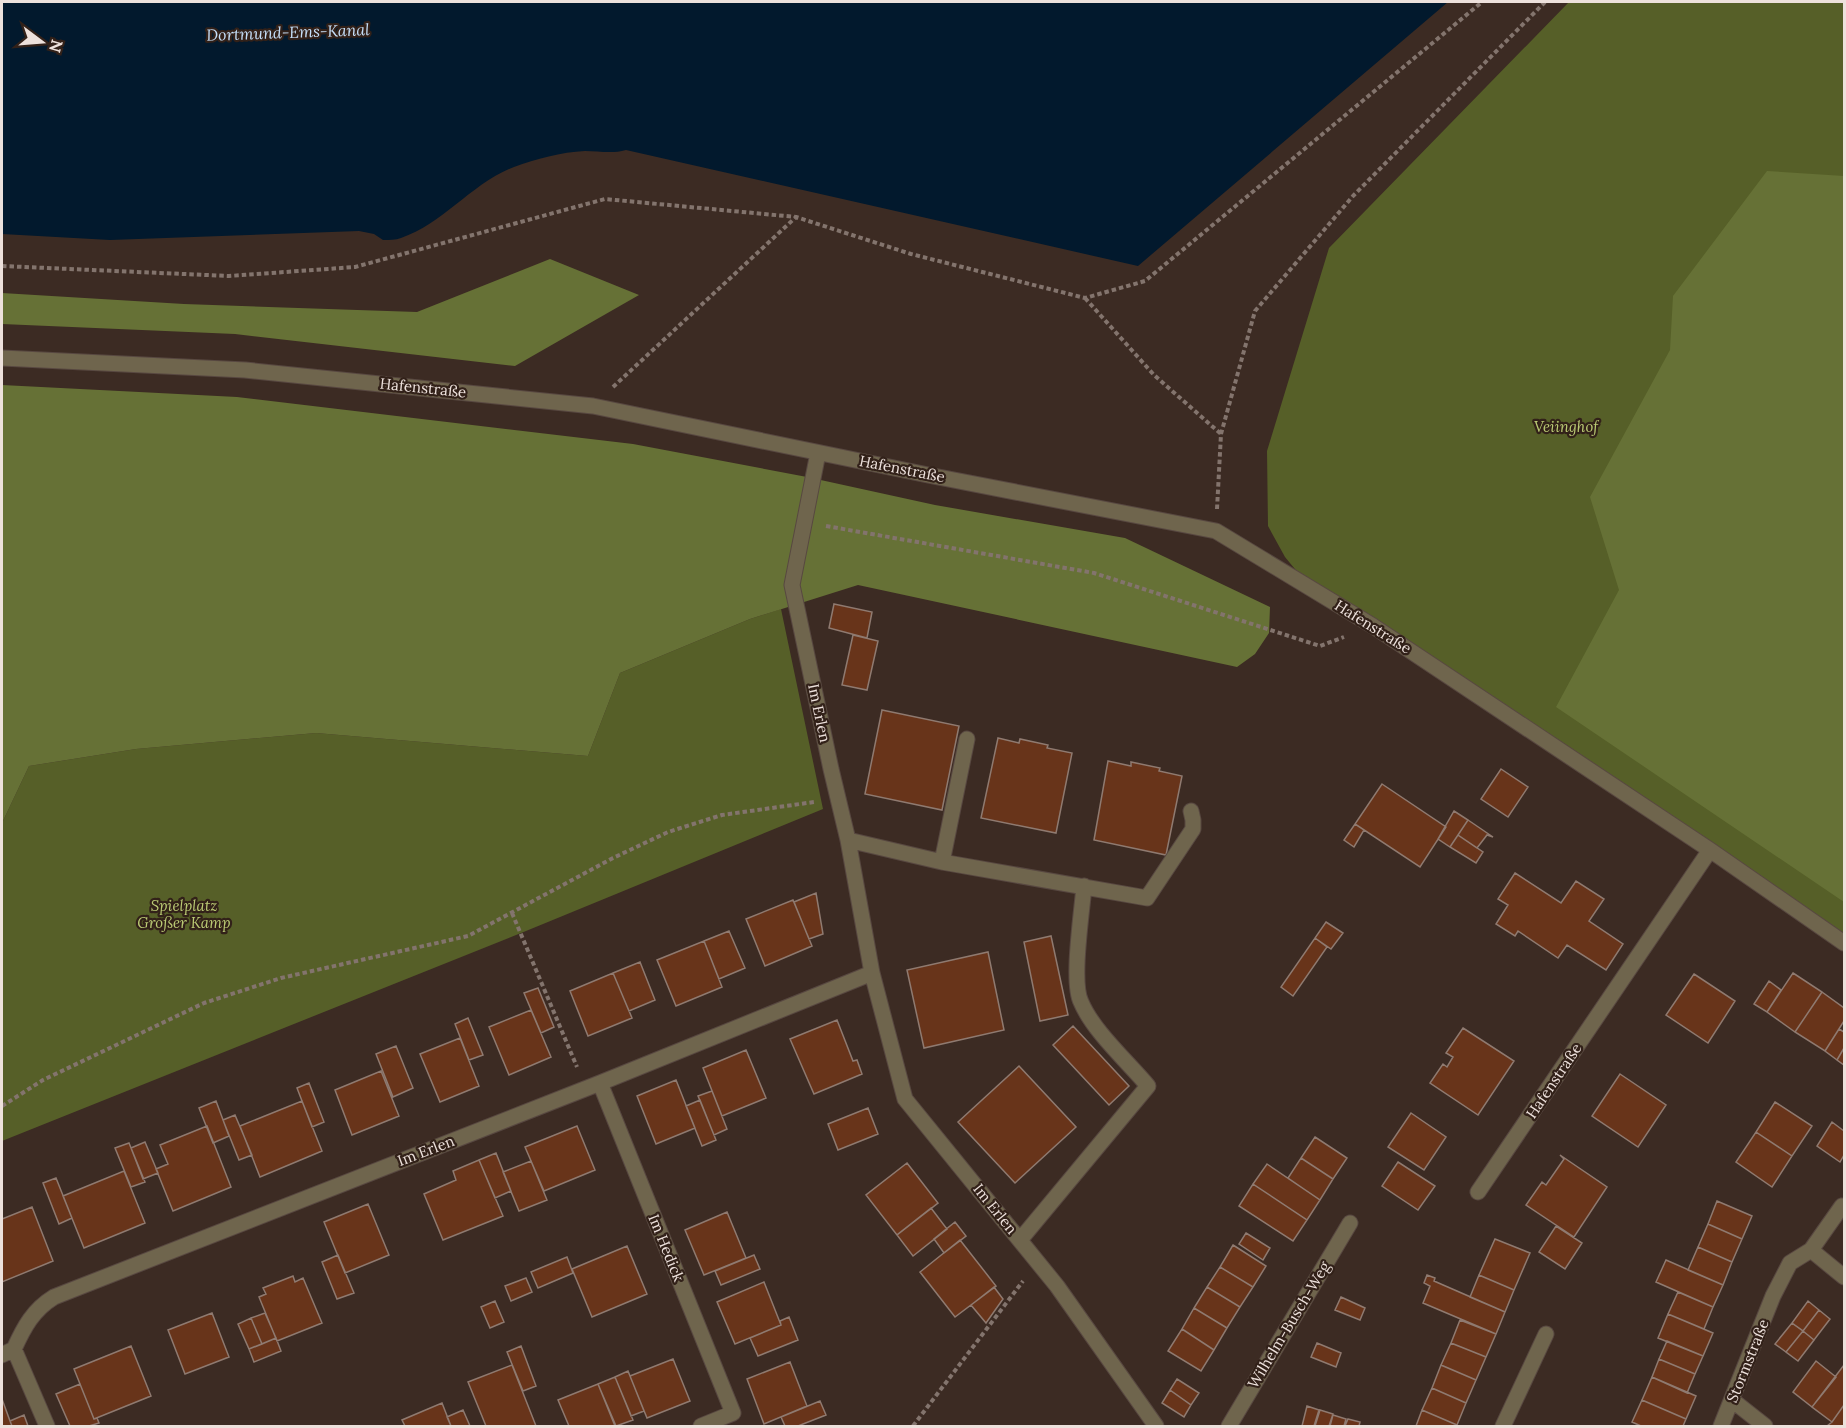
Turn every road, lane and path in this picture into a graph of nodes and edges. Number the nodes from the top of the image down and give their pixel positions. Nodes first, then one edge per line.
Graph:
1 (1482, 2) edge
2 (1545, 2) edge
3 (796, 217) junction
4 (2, 266) edge
5 (1085, 298) junction
6 (2, 358) edge
7 (593, 406) junction
8 (1221, 434) junction
9 (818, 453) junction
10 (804, 521) junction
11 (1216, 531) junction
12 (1373, 626) junction
13 (967, 739) dead end
14 (838, 798) junction
15 (1191, 811) dead end
16 (848, 840) junction
17 (1710, 850) junction
18 (942, 862) junction
19 (1084, 886) junction
20 (512, 913) junction
21 (1845, 943) edge
22 (872, 973) junction
23 (593, 1086) junction
24 (2, 1106) edge
25 (1478, 1192) dead end
26 (1842, 1206) dead end
27 (1350, 1223) dead end
28 (1020, 1240) junction
29 (1811, 1250) junction
30 (1038, 1262) junction
31 (1845, 1277) edge
32 (1546, 1334) dead end
33 (8, 1352) edge
34 (1732, 1400) junction
35 (736, 1420) edge
36 (47, 1426) edge
37 (701, 1426) edge
38 (913, 1426) edge
39 (1156, 1426) edge
40 (1229, 1426) edge
41 (1503, 1426) edge
42 (1721, 1426) edge
43 (1765, 1426) edge

1 - 5 path
2 - 8 path
3 - 4 path
3 - 5 path
3 - 7 path
5 - 8 path
6 - 7 street, Hafenstraße
7 - 9 street, Hafenstraße
8 - 11 path
9 - 10 street, Im Erlen
9 - 11 street, Hafenstraße
10 - 12 path
10 - 14 street, Im Erlen
11 - 12 street, Hafenstraße
12 - 17 street, Hafenstraße
13 - 18 street
14 - 16 street, Im Erlen
14 - 20 path
15 - 19 street
16 - 18 street
16 - 22 street, Im Erlen
17 - 21 street, Hafenstraße
17 - 25 street, Hafenstraße
18 - 19 street
19 - 28 street
20 - 23 path
20 - 24 path
22 - 23 street, Im Erlen
22 - 28 street, Im Erlen
23 - 33 street, Im Erlen
23 - 35 street, Im Hedick
26 - 29 street, Stormstraße
27 - 40 street, Wilhelm-Busch-Weg
28 - 30 street, Im Erlen
29 - 31 street
29 - 34 street, Stormstraße
30 - 38 path
30 - 39 street, Im Erlen
32 - 41 street
33 - 36 street
34 - 42 street, Stormstraße
34 - 43 street
35 - 37 street, Im Hedick

